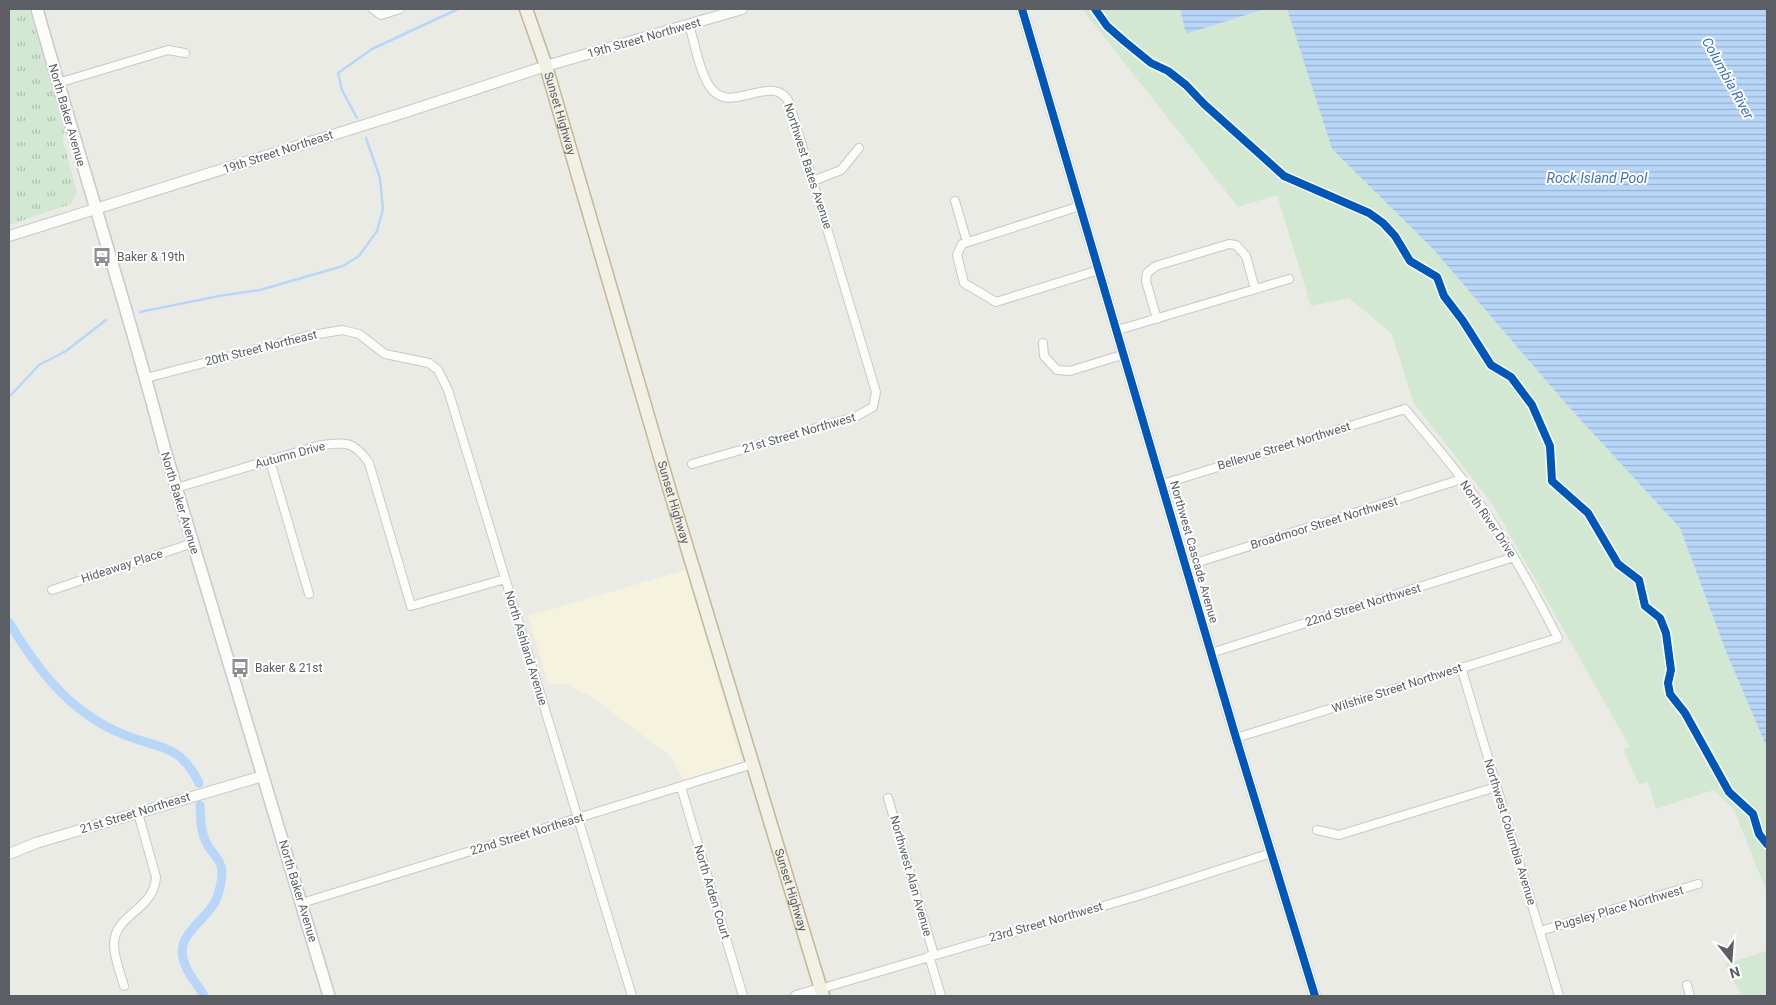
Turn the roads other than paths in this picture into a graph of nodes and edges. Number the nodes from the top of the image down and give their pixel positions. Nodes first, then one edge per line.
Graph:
1 (37, 9) edge
2 (373, 9) edge
3 (400, 9) edge
4 (526, 9) edge
5 (742, 9) edge
6 (1022, 9) edge
7 (689, 25) junction
8 (185, 53) dead end
9 (546, 66) junction
10 (58, 83) junction
11 (860, 148) dead end
12 (814, 181) junction
13 (955, 201) dead end
14 (1080, 206) junction
15 (94, 210) junction
16 (9, 236) edge
17 (967, 242) junction
18 (1099, 270) junction
19 (1289, 279) dead end
20 (1255, 289) junction
21 (1157, 319) junction
22 (1118, 330) junction
23 (1042, 343) dead end
24 (372, 345) joint
25 (1125, 354) junction
26 (872, 376) joint
27 (146, 378) junction
28 (1405, 409) joint
29 (270, 461) junction
30 (692, 464) dead end
31 (1462, 479) junction
32 (1163, 484) junction
33 (176, 488) junction
34 (193, 543) junction
35 (1514, 557) junction
36 (1186, 566) junction
37 (505, 578) junction
38 (52, 590) dead end
39 (309, 594) dead end
40 (1558, 638) joint
41 (1211, 653) junction
42 (1461, 667) junction
43 (1236, 738) junction
44 (753, 764) junction
45 (263, 776) junction
46 (1496, 786) junction
47 (681, 787) junction
48 (888, 798) dead end
49 (138, 813) junction
50 (578, 818) junction
51 (1317, 830) dead end
52 (1271, 853) junction
53 (9, 854) edge
54 (1698, 884) dead end
55 (302, 903) junction
56 (1540, 931) junction
57 (931, 955) junction
58 (1687, 985) dead end
59 (124, 986) dead end
60 (822, 993) edge
61 (329, 996) edge
62 (632, 996) edge
63 (743, 996) edge
64 (796, 996) edge
65 (942, 996) edge
66 (1315, 996) edge
67 (1559, 996) edge
68 (1690, 996) edge

1 - 10 main road, North Baker Avenue
2 - 3 street
4 - 9 highway, Sunset Highway
5 - 7 street, 19th Street Northwest
6 - 14 street, Northwest Cascade Avenue
7 - 9 street, 19th Street Northwest
7 - 12 street, Northwest Bates Avenue
8 - 10 street
9 - 15 street, 19th Street Northeast
9 - 44 highway, Sunset Highway
10 - 15 main road, North Baker Avenue
11 - 12 street
12 - 26 street, Northwest Bates Avenue
13 - 17 street
14 - 17 street
14 - 18 street, Northwest Cascade Avenue
15 - 16 street, 19th Street Northeast
15 - 27 main road, North Baker Avenue
17 - 18 street
18 - 22 street, Northwest Cascade Avenue
19 - 20 street
20 - 21 street
20 - 21 street
21 - 22 street
22 - 25 street, Northwest Cascade Avenue
23 - 25 street
24 - 27 street, 20th Street Northeast
24 - 37 street, North Ashland Avenue
25 - 32 street, Northwest Cascade Avenue
26 - 30 street, 21st Street Northwest
27 - 33 main road, North Baker Avenue
28 - 31 street, North River Drive
28 - 32 street, Bellevue Street Northwest
29 - 33 street, Autumn Drive
29 - 37 street, Autumn Drive
29 - 39 street
31 - 35 street, North River Drive
31 - 36 street, Broadmoor Street Northwest
32 - 36 street, Northwest Cascade Avenue
33 - 34 main road, North Baker Avenue
34 - 38 street, Hideaway Place
34 - 45 main road, North Baker Avenue
35 - 40 street, North River Drive
35 - 41 street, 22nd Street Northwest
36 - 41 street, Northwest Cascade Avenue
37 - 50 street, North Ashland Avenue
40 - 42 street, Wilshire Street Northwest
41 - 43 street, Northwest Cascade Avenue
42 - 43 street, Wilshire Street Northwest
42 - 46 street, Northwest Columbia Avenue
43 - 52 street, Northwest Cascade Avenue
44 - 47 street, 22nd Street Northeast
44 - 60 highway, Sunset Highway
45 - 49 street, 21st Street Northeast
45 - 55 main road, North Baker Avenue
46 - 51 street
46 - 56 street, Northwest Columbia Avenue
47 - 50 street, 22nd Street Northeast
47 - 63 street, North Arden Court
48 - 57 street, Northwest Alan Avenue
49 - 53 street, 21st Street Northeast
49 - 59 street
50 - 55 street, 22nd Street Northeast
50 - 62 street, North Ashland Avenue
52 - 57 street, 23rd Street Northwest
52 - 66 street, Northwest Cascade Avenue
54 - 56 street, Pugsley Place Northwest
55 - 61 main road, North Baker Avenue
56 - 67 street, Northwest Columbia Avenue
57 - 60 street, 23rd Street Northwest
57 - 65 street, Northwest Alan Avenue
58 - 68 street
60 - 64 street

